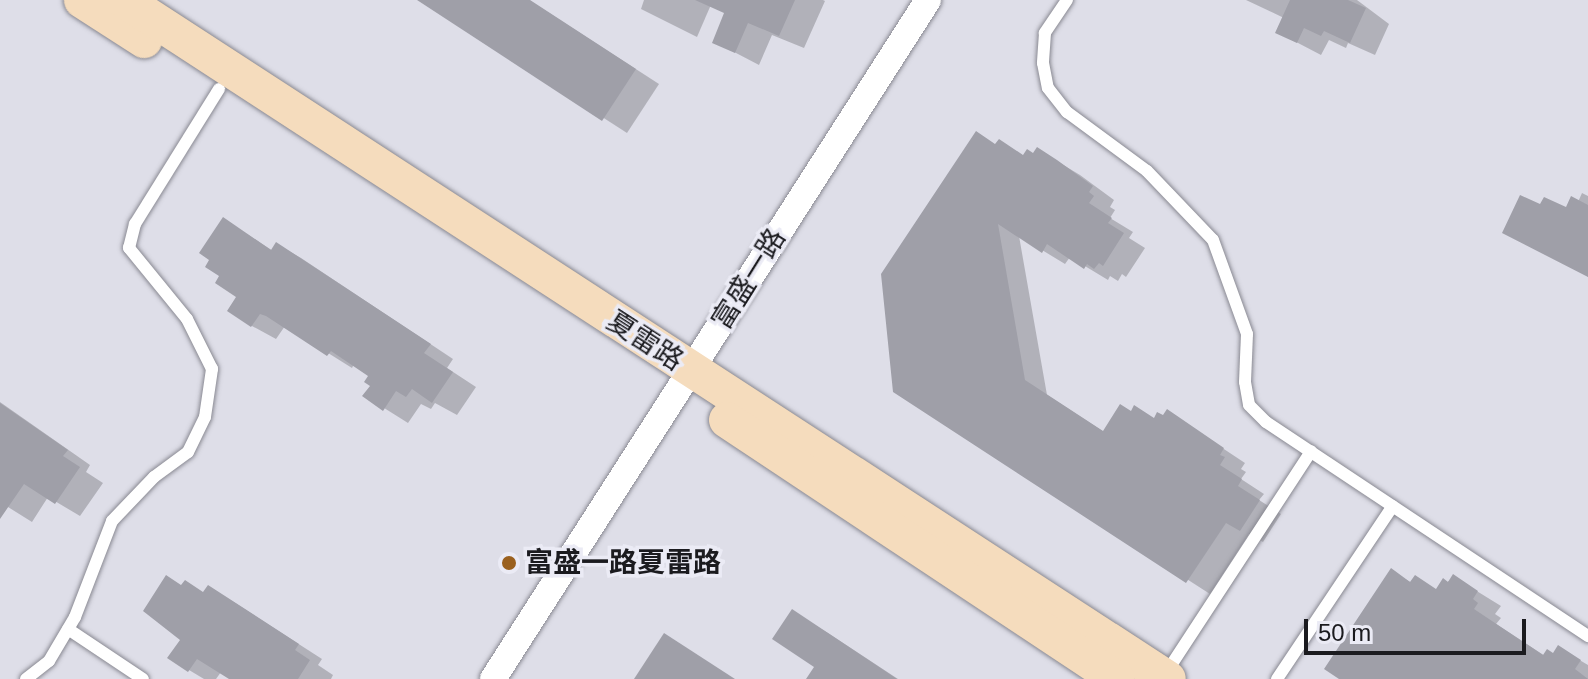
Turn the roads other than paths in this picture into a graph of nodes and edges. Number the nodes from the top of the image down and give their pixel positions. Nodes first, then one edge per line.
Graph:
1 (82, 0) edge
2 (928, 0) edge
3 (1067, 0) edge
4 (144, 9) edge
5 (219, 89) junction
6 (686, 378) junction
7 (1311, 451) junction
8 (1393, 506) junction
9 (68, 629) junction
10 (1588, 636) edge
11 (1166, 678) edge
12 (26, 679) edge
13 (143, 679) edge
14 (493, 679) edge
15 (1117, 679) edge
16 (1277, 679) edge

1 - 5 street, 夏雷路
2 - 6 street, 富盛一路
3 - 7 lane
4 - 6 street, 夏雷路
5 - 6 street, 夏雷路
5 - 9 lane
6 - 11 street, 夏雷路
6 - 14 street, 富盛一路
6 - 15 street, 夏雷路
7 - 8 lane
7 - 11 lane
8 - 10 lane
8 - 16 lane
9 - 12 lane
9 - 13 lane

